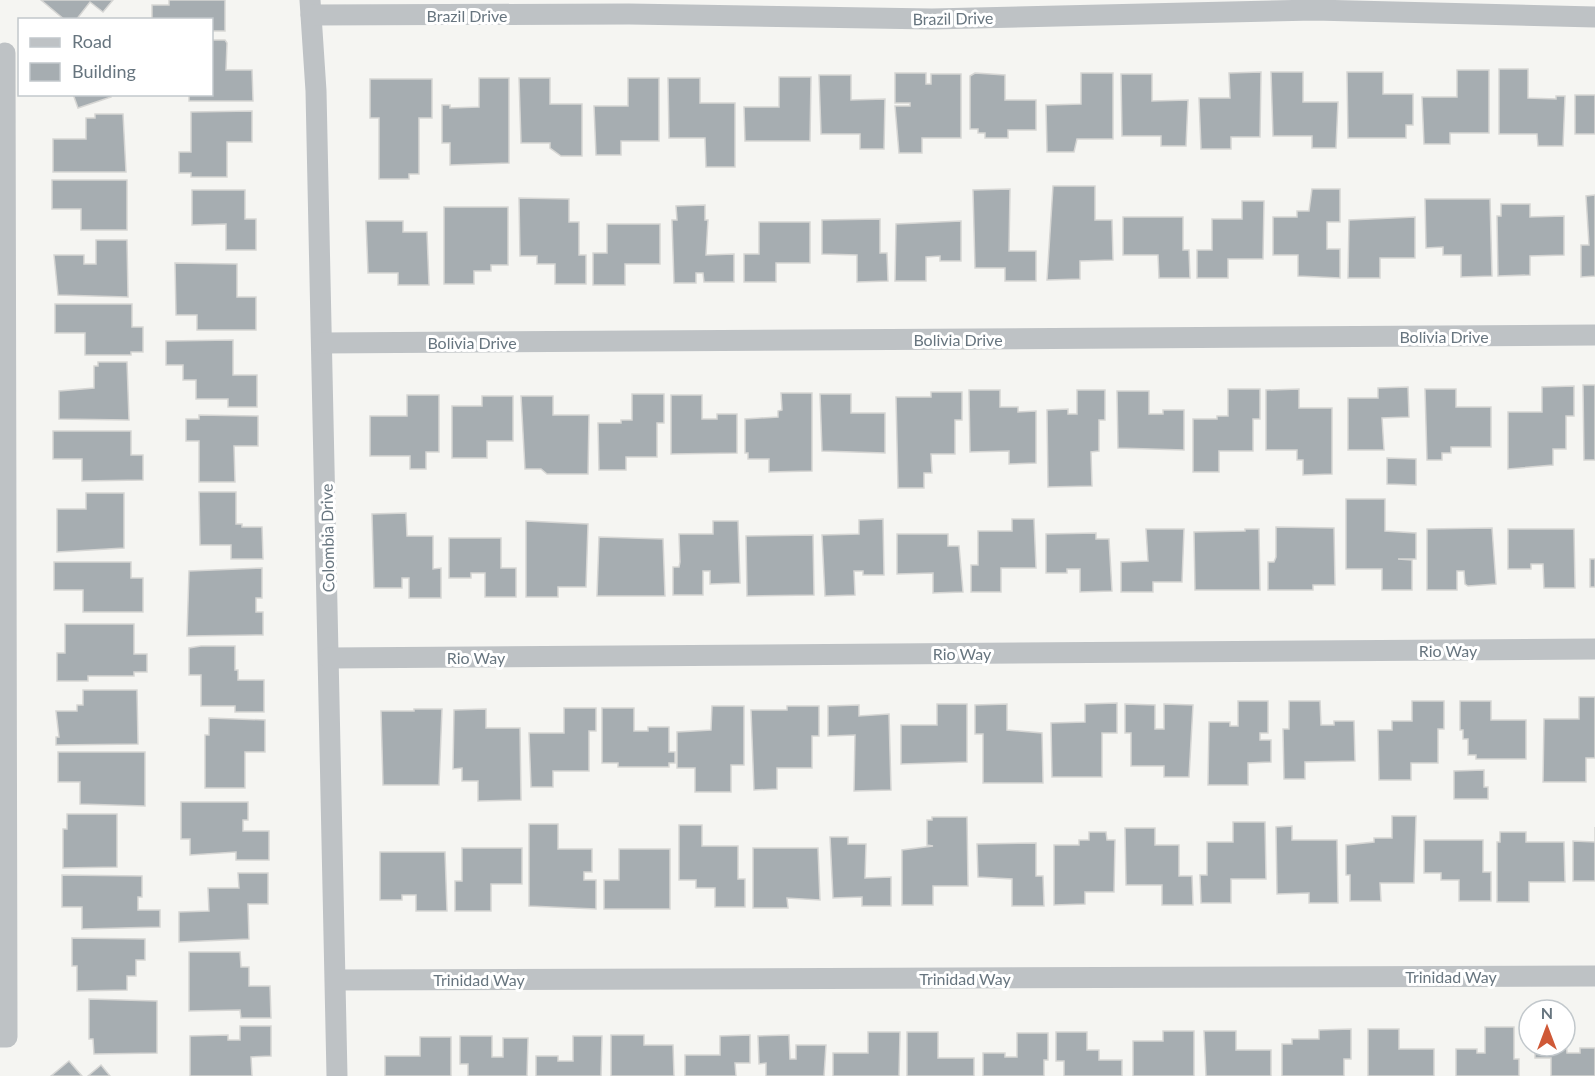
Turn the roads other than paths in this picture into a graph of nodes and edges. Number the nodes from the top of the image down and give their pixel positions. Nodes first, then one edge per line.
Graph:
1 (1314, 5) edge
2 (311, 7) edge
3 (629, 7) edge
4 (932, 10) edge
5 (1595, 17) edge
6 (5, 53) dead end
7 (1595, 335) edge
8 (322, 344) junction
9 (3, 530) edge
10 (1595, 649) edge
11 (329, 658) junction
12 (1595, 976) edge
13 (336, 980) junction
14 (3, 1037) edge
15 (338, 1076) edge

1 - 4 street, Brazil Drive
1 - 5 street, Brazil Drive
2 - 3 street, Brazil Drive
2 - 8 street, Colombia Drive
3 - 4 street, Brazil Drive
6 - 9 street
7 - 8 street, Bolivia Drive
8 - 11 street, Colombia Drive
9 - 14 street
10 - 11 street, Rio Way
11 - 13 street, Colombia Drive
12 - 13 street, Trinidad Way
13 - 15 street, Colombia Drive

